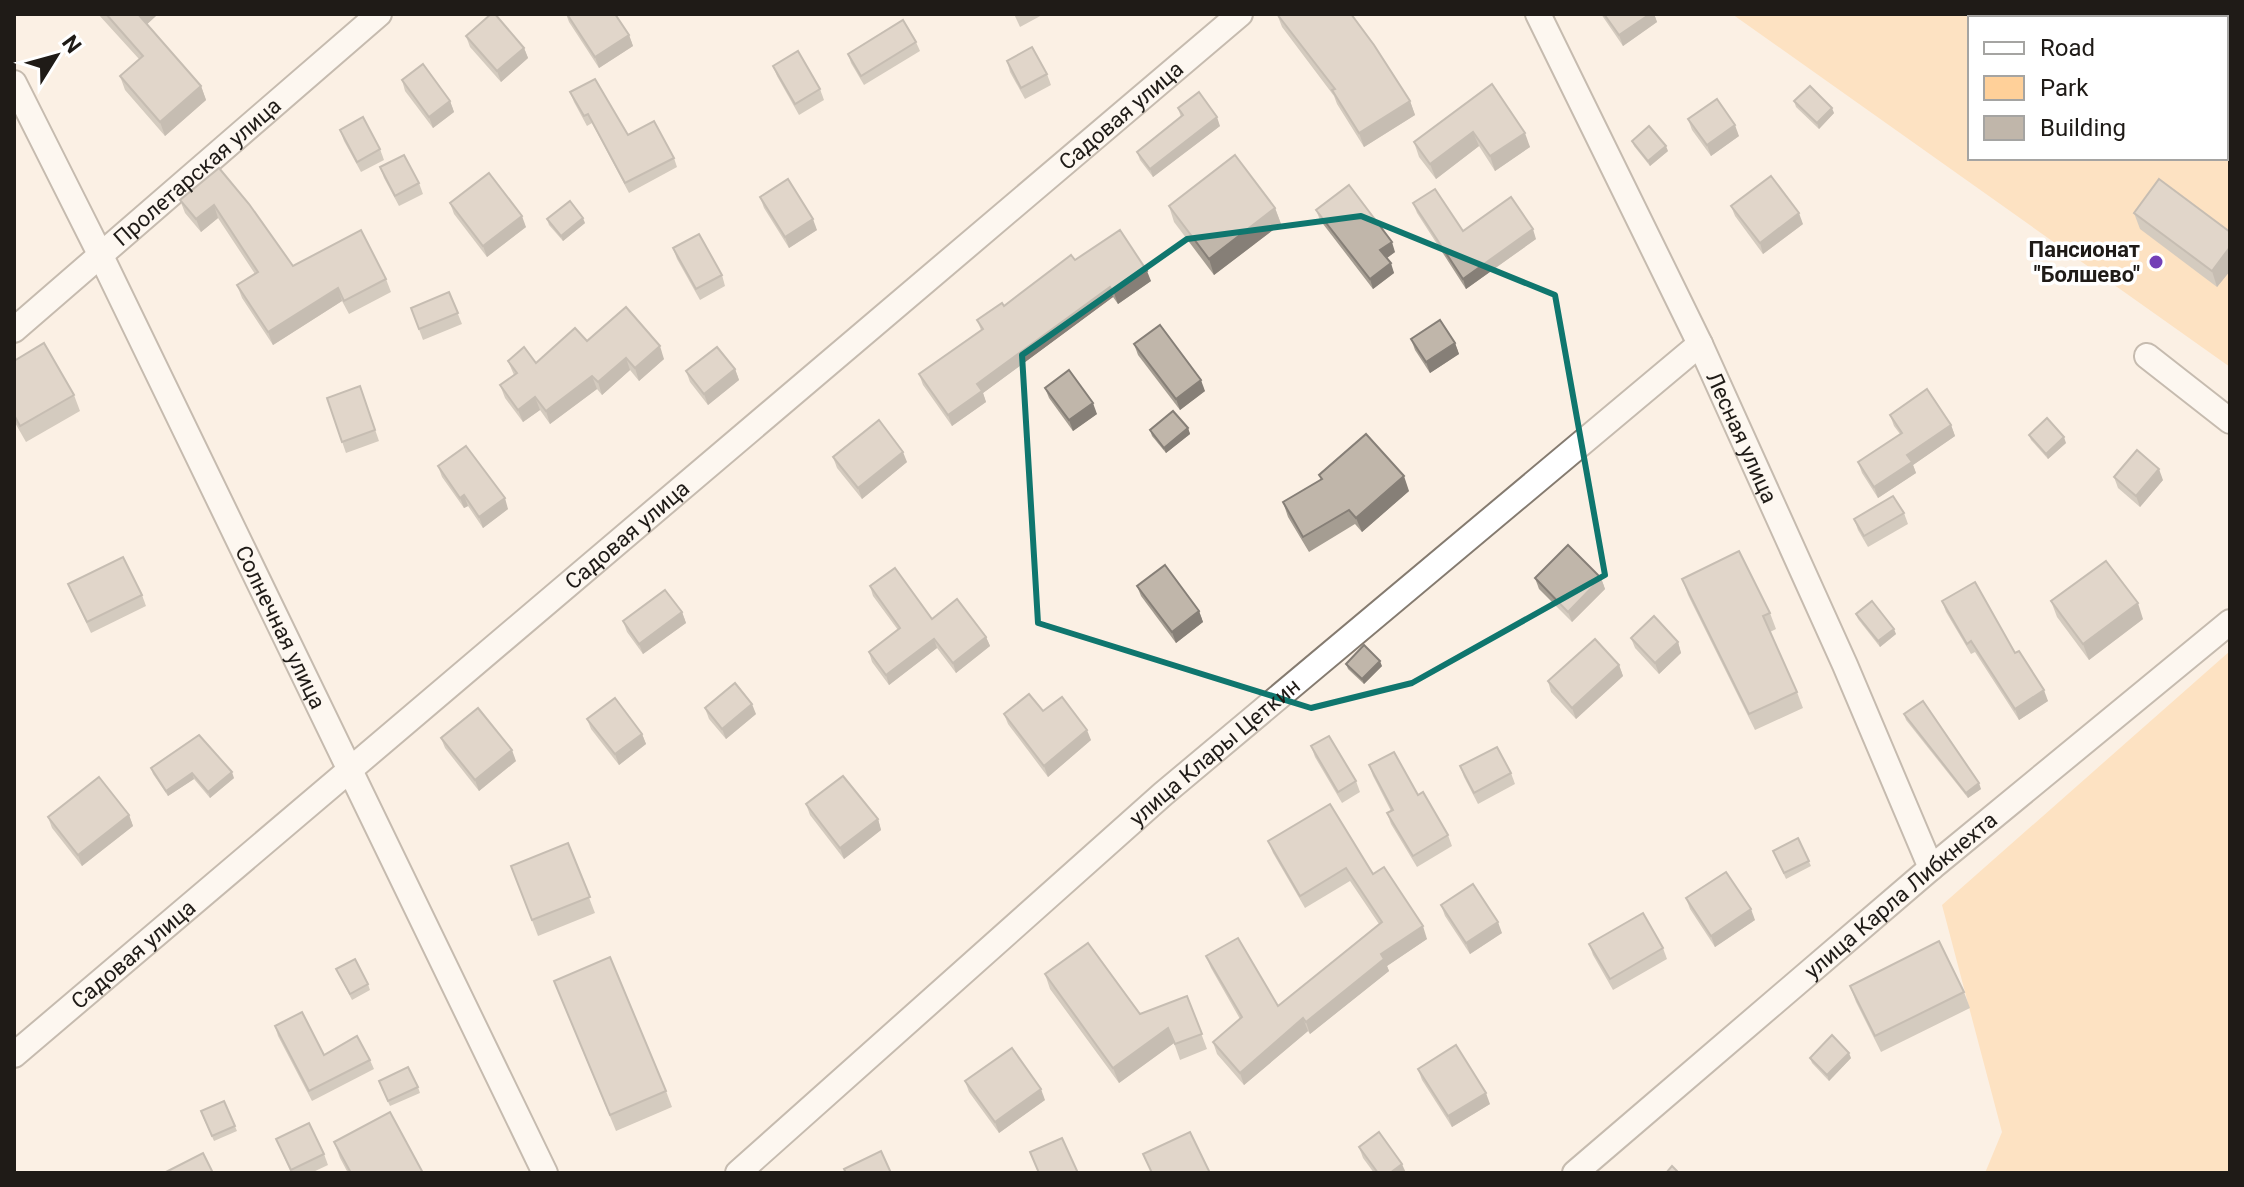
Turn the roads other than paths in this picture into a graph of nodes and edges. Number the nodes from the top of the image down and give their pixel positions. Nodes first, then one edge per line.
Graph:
1 (379, 14) edge
2 (1240, 14) edge
3 (1538, 14) edge
4 (14, 83) edge
5 (101, 256) junction
6 (14, 330) edge
7 (1700, 344) junction
8 (2147, 356) dead end
9 (2230, 421) edge
10 (2230, 622) edge
11 (348, 770) junction
12 (1931, 868) junction
13 (14, 1055) edge
14 (545, 1173) edge
15 (738, 1173) edge
16 (1575, 1173) edge

1 - 5 street, Пролетарская улица
2 - 11 street, Садовая улица
3 - 7 street, Лесная улица
4 - 5 street, Солнечная улица
5 - 6 street, Пролетарская улица
5 - 11 street, Солнечная улица
7 - 12 street, Лесная улица
7 - 15 street, улица Клары Цеткин
8 - 9 street
10 - 12 street, улица Карла Либкнехта
11 - 13 street, Садовая улица
11 - 14 street, Солнечная улица
12 - 16 street, улица Карла Либкнехта

